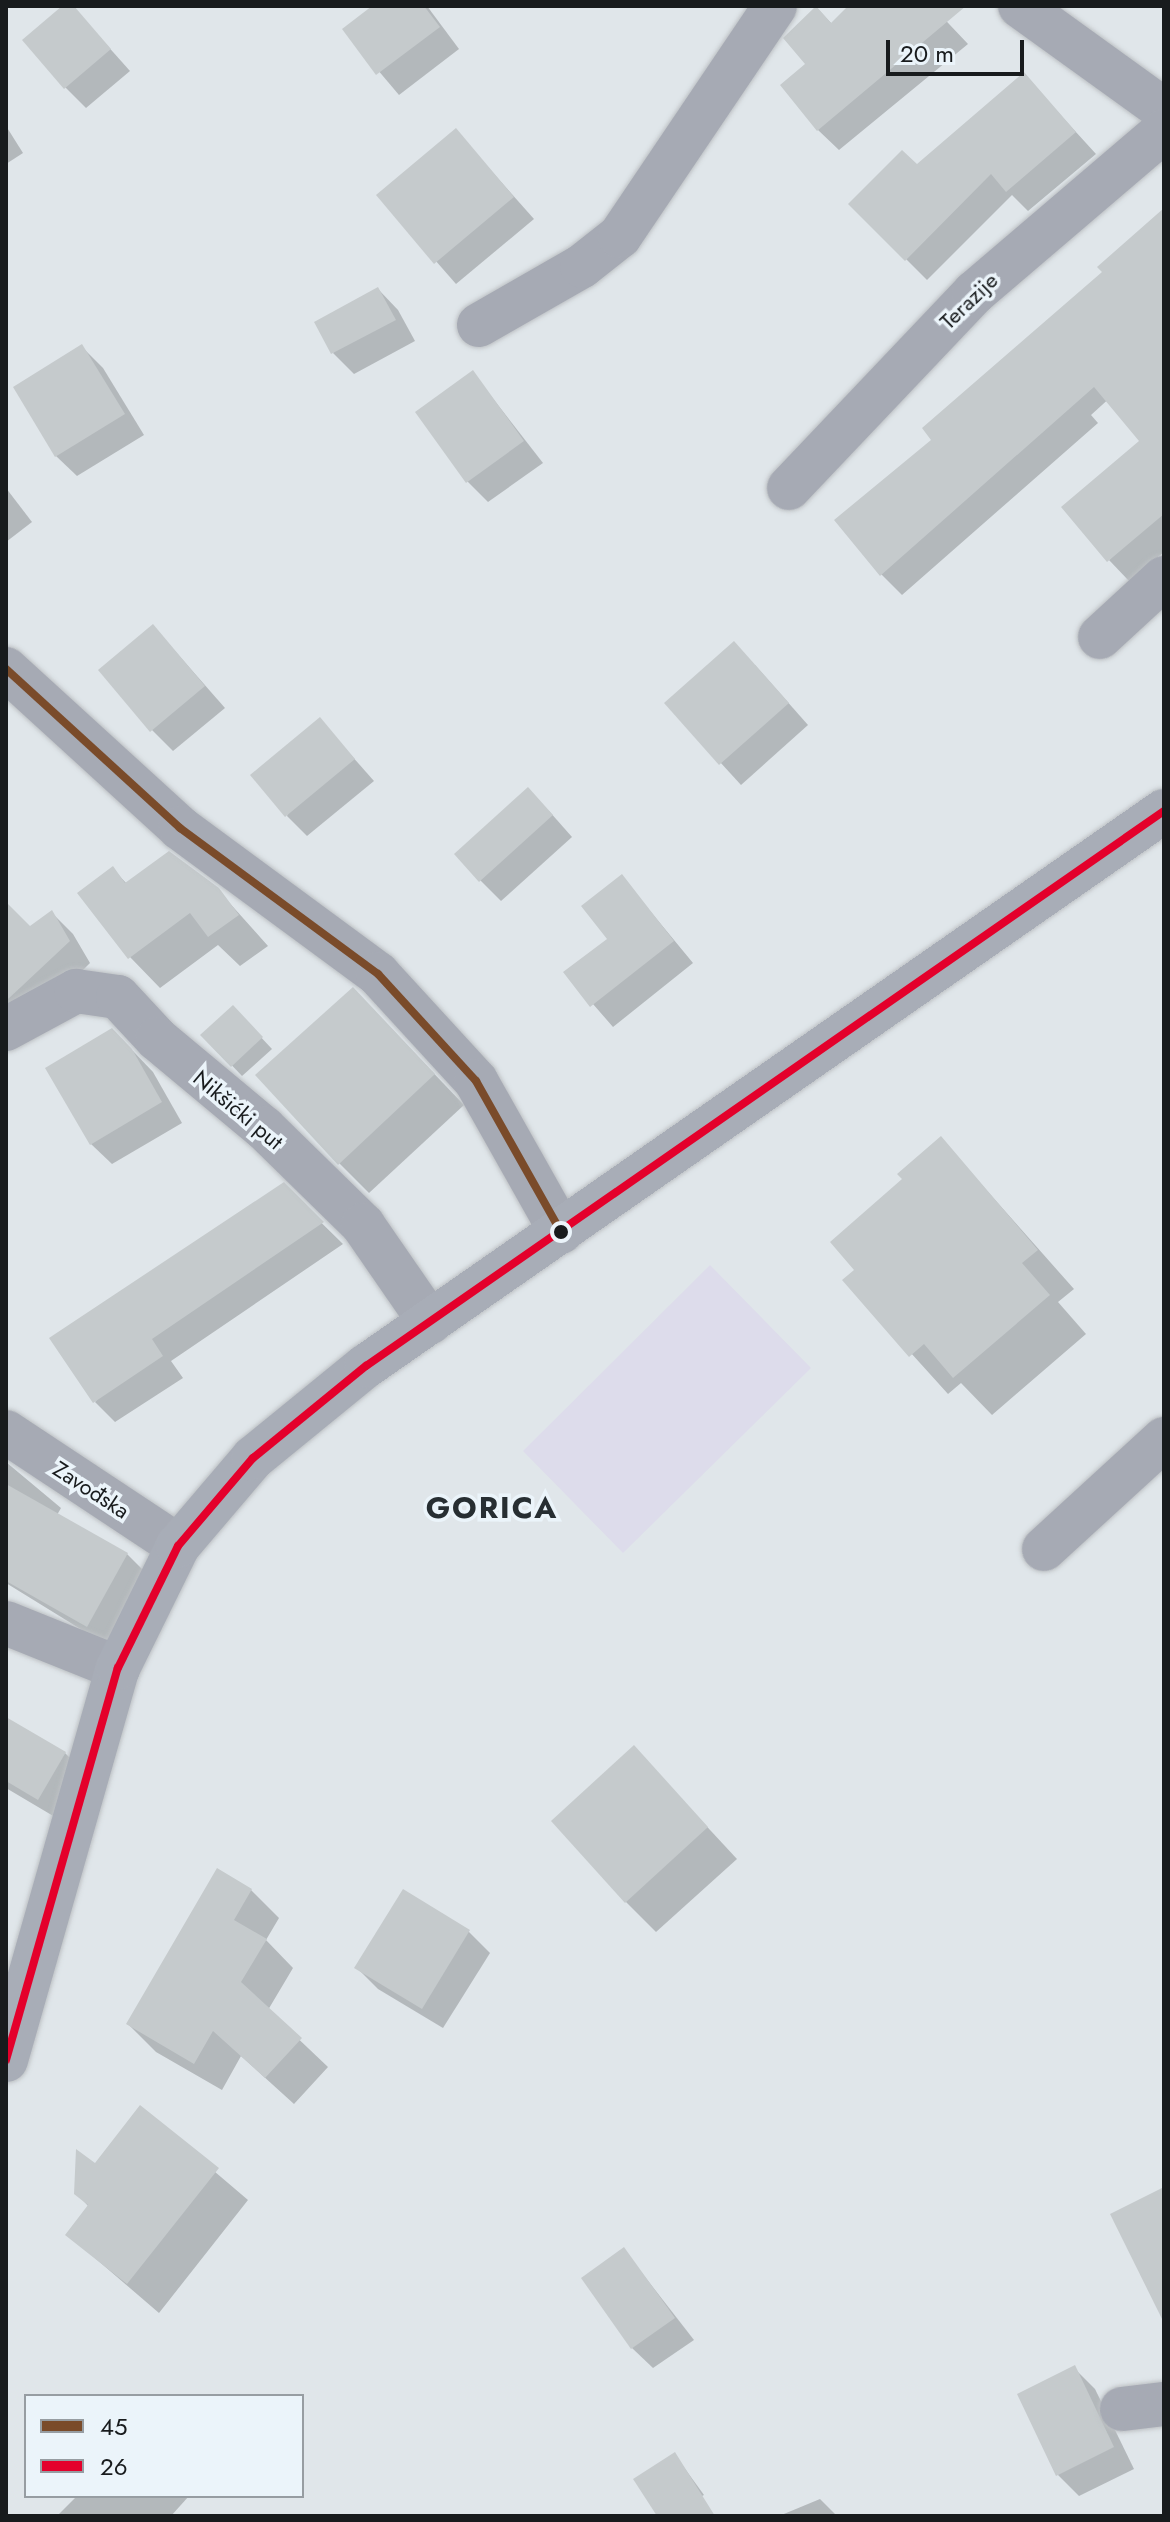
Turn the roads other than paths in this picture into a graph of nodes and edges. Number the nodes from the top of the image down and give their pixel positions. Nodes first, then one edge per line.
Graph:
1 (775, 6) edge
2 (1020, 6) edge
3 (1164, 110) edge
4 (1164, 131) edge
5 (479, 325) dead end
6 (789, 488) dead end
7 (1164, 578) edge
8 (1100, 637) dead end
9 (6, 669) edge
10 (1164, 811) edge
11 (6, 1029) edge
12 (561, 1232) junction
13 (430, 1322) junction
14 (6, 1432) edge
15 (1164, 1439) edge
16 (178, 1546) junction
17 (1044, 1549) dead end
18 (6, 1623) edge
19 (118, 1668) junction
20 (6, 2060) edge

1 - 5 street
2 - 3 street
4 - 6 street, Terazije
7 - 8 street
9 - 12 street
10 - 12 main road
11 - 13 street, Nikšićki put
12 - 13 main road
13 - 16 main road
14 - 16 street, Zavođska
15 - 17 street
16 - 19 main road
18 - 19 street
19 - 20 main road

